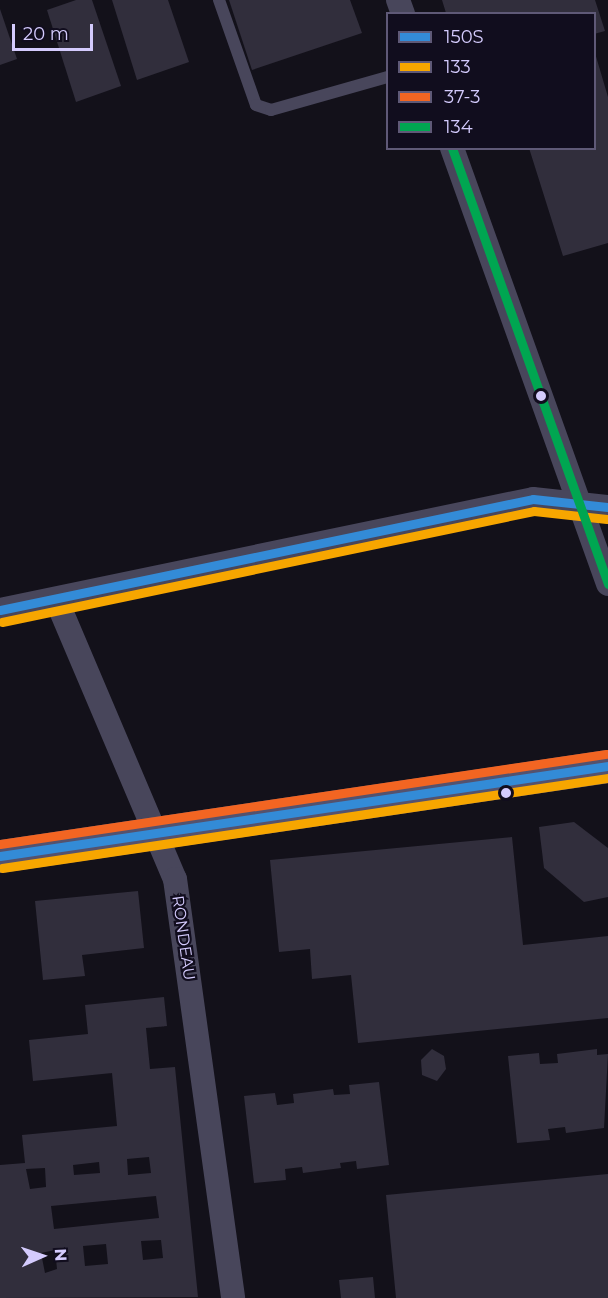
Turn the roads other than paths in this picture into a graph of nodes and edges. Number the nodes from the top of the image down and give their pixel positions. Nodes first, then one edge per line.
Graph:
1 (219, 0) edge
2 (386, 77) edge
3 (453, 150) edge
4 (581, 506) junction
5 (608, 507) edge
6 (608, 584) edge
7 (56, 599) junction
8 (0, 610) edge
9 (608, 766) edge
10 (158, 832) junction
11 (0, 856) edge
12 (233, 1298) edge

1 - 2 lane
3 - 4 street
4 - 5 street
4 - 6 street
4 - 7 street
7 - 8 street
7 - 10 street, RONDEAU
9 - 10 main road
10 - 11 main road
10 - 12 street, RONDEAU

